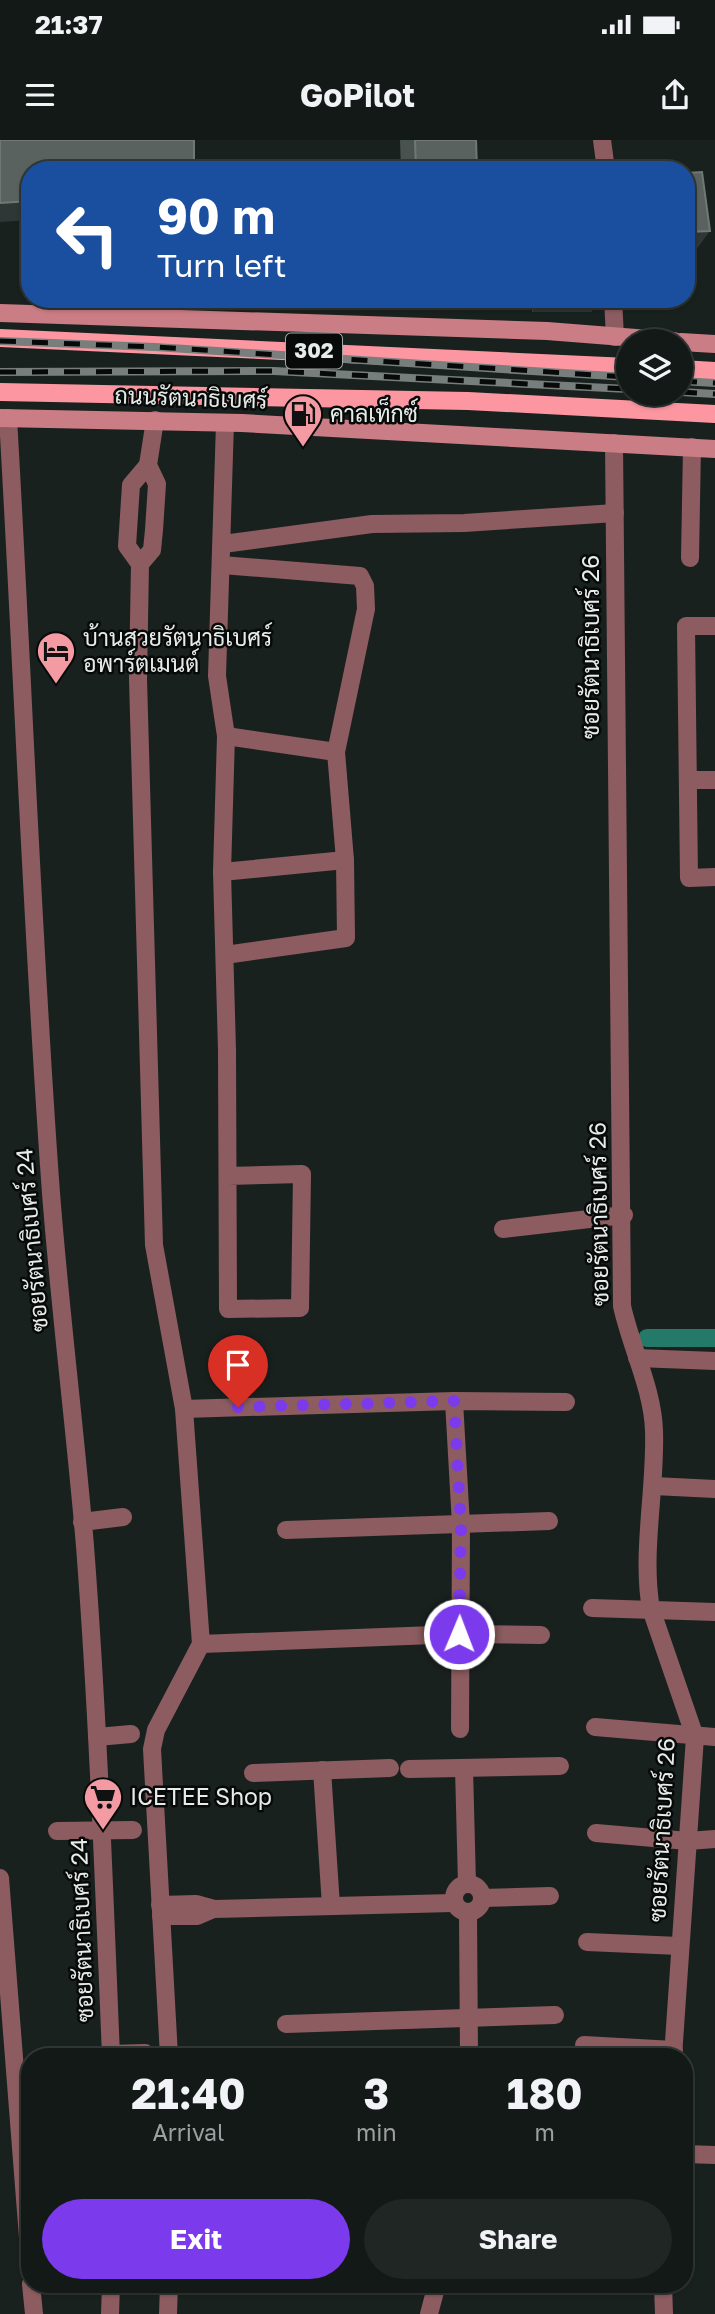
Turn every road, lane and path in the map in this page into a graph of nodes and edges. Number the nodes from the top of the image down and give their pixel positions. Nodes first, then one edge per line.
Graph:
1 (602, 140) edge
2 (605, 161) edge
3 (613, 308) edge
4 (0, 313) edge
5 (615, 337) joint
6 (0, 338) edge
7 (693, 343) edge
8 (715, 344) edge
9 (616, 366) edge
10 (693, 370) edge
11 (715, 371) edge
12 (0, 392) edge
13 (715, 414) edge
14 (4, 418) edge
15 (155, 421) junction
16 (225, 423) junction
17 (614, 443) junction
18 (692, 447) junction
19 (715, 449) edge
20 (148, 466) junction
21 (615, 513) junction
22 (223, 544) junction
23 (690, 558) dead end
24 (140, 564) junction
25 (222, 565) junction
26 (715, 626) edge
27 (226, 736) junction
28 (336, 752) junction
29 (688, 780) junction
30 (715, 780) edge
31 (345, 860) junction
32 (222, 872) junction
33 (715, 877) edge
34 (225, 956) junction
35 (228, 1176) junction
36 (624, 1215) junction
37 (503, 1229) dead end
38 (637, 1358) junction
39 (715, 1360) edge
40 (454, 1401) junction
41 (566, 1402) dead end
42 (184, 1409) junction
43 (654, 1486) junction
44 (715, 1489) edge
45 (124, 1517) dead end
46 (548, 1521) dead end
47 (82, 1522) junction
48 (461, 1525) junction
49 (286, 1530) dead end
50 (592, 1608) dead end
51 (651, 1609) junction
52 (715, 1612) edge
53 (459, 1634) junction
54 (541, 1635) dead end
55 (201, 1644) junction
56 (595, 1727) dead end
57 (460, 1729) dead end
58 (131, 1734) dead end
59 (97, 1737) junction
60 (695, 1737) junction
61 (715, 1737) edge
62 (559, 1766) dead end
63 (390, 1768) dead end
64 (464, 1768) junction
65 (409, 1769) dead end
66 (322, 1770) junction
67 (253, 1773) dead end
68 (133, 1830) dead end
69 (57, 1831) dead end
70 (102, 1832) junction
71 (596, 1833) dead end
72 (715, 1839) edge
73 (688, 1841) junction
74 (0, 1878) edge
75 (467, 1884) junction
76 (550, 1896) dead end
77 (482, 1898) junction
78 (331, 1906) junction
79 (461, 1908) junction
80 (160, 1911) junction
81 (587, 1942) dead end
82 (680, 1946) junction
83 (471, 2015) junction
84 (555, 2015) dead end
85 (286, 2024) dead end
86 (584, 2045) dead end
87 (111, 2048) edge
88 (169, 2048) edge
89 (469, 2048) edge
90 (617, 2048) edge
91 (673, 2048) edge
92 (21, 2148) edge
93 (693, 2154) edge
94 (715, 2155) edge
95 (32, 2293) edge
96 (111, 2293) edge
97 (169, 2293) edge
98 (435, 2293) edge
99 (663, 2293) edge
100 (34, 2314) edge
101 (110, 2314) edge
102 (168, 2314) edge
103 (429, 2314) edge
104 (664, 2314) edge

1 - 2 street
3 - 5 street
4 - 5 main road, 302
6 - 9 main road, 302
7 - 8 main road
10 - 11 main road
12 - 13 main road, ถนนรัตนาธิเบศร์ / 302
14 - 15 main road, ถนนรัตนาธิเบศร์
14 - 47 street, ซอยรัตนาธิเบศร์ 24
15 - 16 main road, ถนนรัตนาธิเบศร์
15 - 20 street
16 - 17 main road, ถนนรัตนาธิเบศร์
16 - 22 street
17 - 18 main road, ถนนรัตนาธิเบศร์
17 - 21 street, ซอยรัตนาธิเบศร์ 26
18 - 19 main road, ถนนรัตนาธิเบศร์
18 - 23 street
20 - 24 street
20 - 24 street
21 - 22 street
21 - 36 street, ซอยรัตนาธิเบศร์ 26
22 - 25 street
24 - 42 street
25 - 27 street
25 - 28 street
26 - 29 street
27 - 28 street
27 - 32 street
28 - 31 street
29 - 30 street
29 - 33 street
31 - 32 street
31 - 34 street
32 - 34 street
34 - 35 street
35 - 35 street
36 - 37 street
36 - 38 street, ซอยรัตนาธิเบศร์ 26
38 - 39 street
38 - 43 street, ซอยรัตนาธิเบศร์ 26
40 - 41 street
40 - 42 street
40 - 48 street
42 - 55 street
43 - 44 street
43 - 51 street, ซอยรัตนาธิเบศร์ 26
45 - 47 street
46 - 48 street
47 - 59 street, ซอยรัตนาธิเบศร์ 24
48 - 49 street
48 - 53 street
50 - 51 street
51 - 52 street
51 - 60 street, ซอยรัตนาธิเบศร์ 26
53 - 54 street
53 - 55 street
53 - 57 street
55 - 80 street
56 - 60 street
58 - 59 street
59 - 70 street, ซอยรัตนาธิเบศร์ 24
60 - 61 street
60 - 73 street, ซอยรัตนาธิเบศร์ 26
62 - 64 street
63 - 66 street
64 - 65 street
64 - 75 street
66 - 67 street
66 - 78 street
68 - 70 street
69 - 70 street
70 - 87 street, ซอยรัตนาธิเบศร์ 24
71 - 73 street
72 - 73 street
73 - 82 street, ซอยรัตนาธิเบศร์ 26
74 - 92 street
75 - 77 street
75 - 79 street
76 - 77 street
77 - 79 street
78 - 79 street
78 - 80 street
79 - 83 street
80 - 88 street
81 - 82 street
82 - 91 street, ซอยรัตนาธิเบศร์ 26
83 - 84 street
83 - 85 street
83 - 89 street
86 - 90 street
93 - 94 street
95 - 100 street
96 - 101 street
97 - 102 street
98 - 103 street
99 - 104 street

